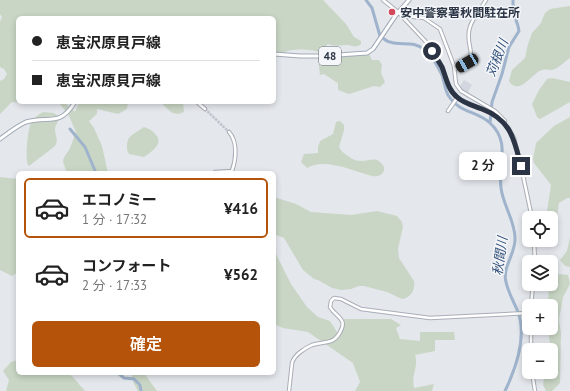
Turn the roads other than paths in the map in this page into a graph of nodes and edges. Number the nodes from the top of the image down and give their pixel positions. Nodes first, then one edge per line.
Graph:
1 (383, 0) edge
2 (409, 0) edge
3 (486, 0) edge
4 (398, 12) junction
5 (403, 17) junction
6 (276, 54) edge
7 (455, 69) junction
8 (456, 99) junction
9 (74, 104) edge
10 (199, 104) edge
11 (205, 109) tunnel mouth
12 (448, 111) dead end
13 (504, 124) junction
14 (229, 132) tunnel mouth
15 (0, 139) edge
16 (232, 171) edge
17 (531, 211) edge
18 (522, 313) edge
19 (533, 379) edge
20 (289, 391) edge
21 (535, 391) edge

1 - 4 main road
2 - 4 main road, 48
3 - 7 main road
4 - 5 main road
4 - 6 main road, 48
5 - 7 main road
5 - 8 main road
7 - 13 main road
8 - 12 main road
8 - 13 main road
9 - 15 main road
10 - 11 main road
13 - 17 main road
14 - 16 main road
18 - 20 main road
19 - 21 main road

